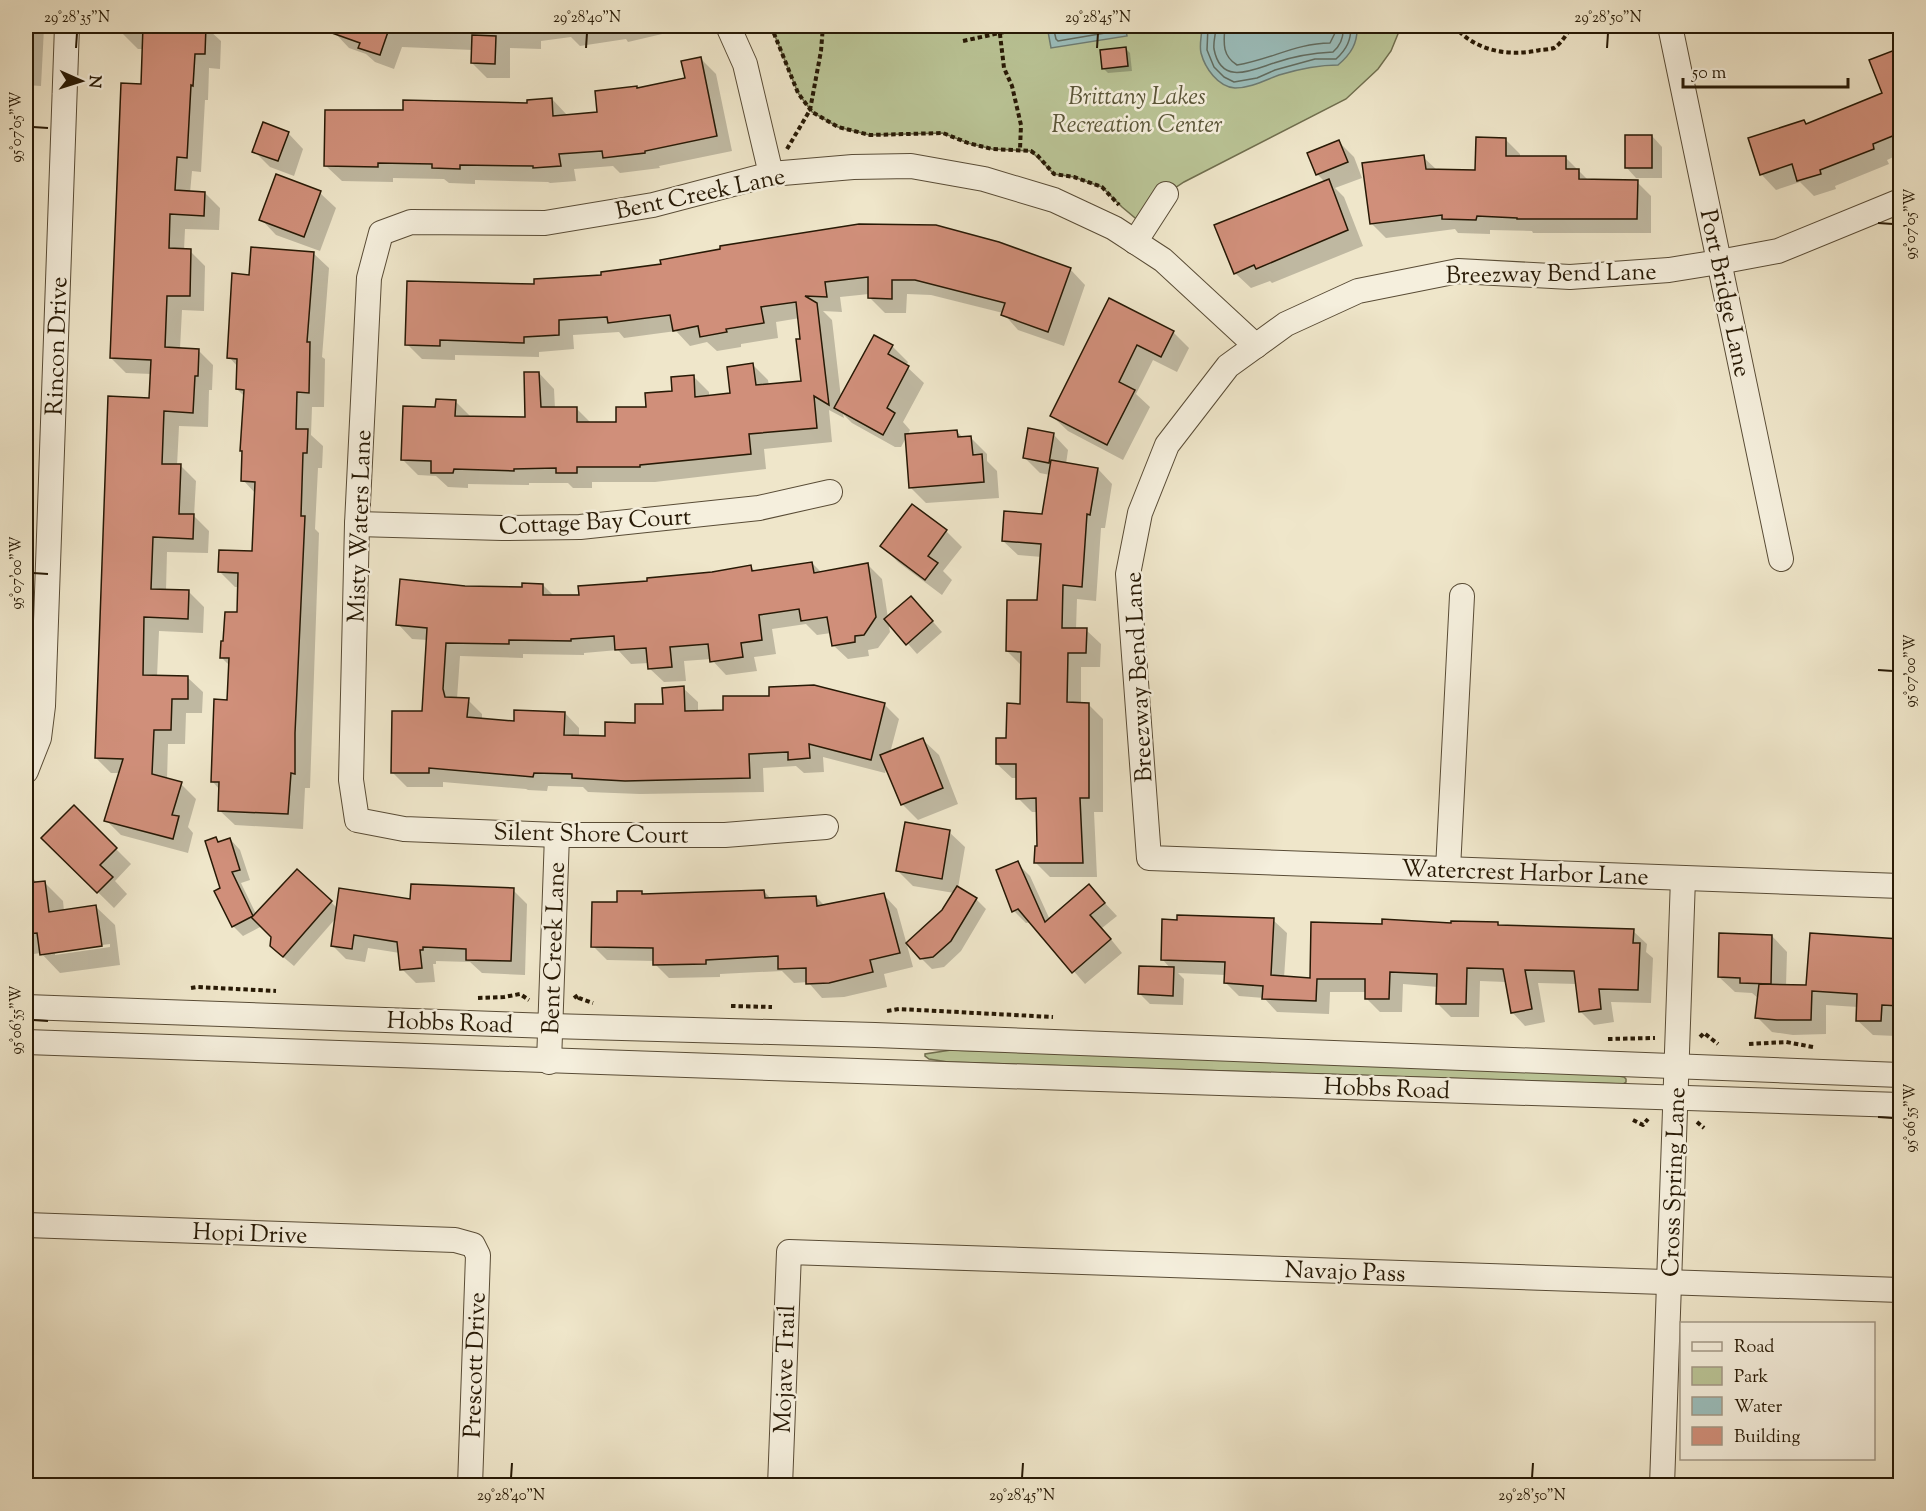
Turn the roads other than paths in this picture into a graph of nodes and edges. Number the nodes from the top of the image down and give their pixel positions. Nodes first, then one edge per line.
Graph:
1 (67, 26) edge
2 (728, 26) edge
3 (1670, 26) edge
4 (771, 174) junction
5 (1166, 194) dead end
6 (1900, 201) edge
7 (381, 233) joint
8 (1135, 242) junction
9 (1719, 262) junction
10 (1256, 346) junction
11 (830, 492) dead end
12 (357, 524) junction
13 (1781, 560) dead end
14 (1462, 596) dead end
15 (26, 771) edge
16 (357, 820) joint
17 (826, 827) dead end
18 (557, 835) junction
19 (1149, 858) joint
20 (1448, 869) junction
21 (1683, 878) junction
22 (1900, 886) edge
23 (26, 1007) edge
24 (551, 1026) junction
25 (875, 1035) junction
26 (26, 1042) edge
27 (549, 1062) junction
28 (1677, 1067) junction
29 (874, 1071) junction
30 (1900, 1075) edge
31 (1676, 1097) junction
32 (1900, 1105) edge
33 (26, 1225) edge
34 (473, 1245) joint
35 (789, 1252) joint
36 (1669, 1282) junction
37 (1900, 1290) edge
38 (470, 1485) edge
39 (780, 1485) edge
40 (1662, 1485) edge

1 - 15 street, Rincon Drive
2 - 4 street
3 - 9 street, Port Bridge Lane
4 - 7 street, Bent Creek Lane
4 - 8 street, Bent Creek Lane
5 - 8 street
6 - 9 street, Breezway Bend Lane
7 - 12 street, Misty Waters Lane
8 - 10 street, Bent Creek Lane
9 - 10 street, Breezway Bend Lane
9 - 13 street, Port Bridge Lane
10 - 19 street, Breezway Bend Lane
11 - 12 street, Cottage Bay Court
12 - 16 street, Misty Waters Lane
14 - 20 street
16 - 18 street, Silent Shore Court
17 - 18 street, Silent Shore Court
18 - 24 street, Bent Creek Lane
19 - 20 street, Watercrest Harbor Lane
20 - 21 street, Watercrest Harbor Lane
21 - 22 street, Watercrest Harbor Lane
21 - 28 street, Cross Spring Lane
23 - 24 street, Hobbs Road
24 - 25 street, Hobbs Road
24 - 27 street, Bent Creek Lane
25 - 28 street, Hobbs Road
25 - 29 street
26 - 27 street, Hobbs Road
27 - 29 street, Hobbs Road
28 - 30 street, Hobbs Road
28 - 31 street, Cross Spring Lane
29 - 31 street, Hobbs Road
31 - 32 street, Hobbs Road
31 - 36 street, Cross Spring Lane
33 - 34 street, Hopi Drive
34 - 38 street, Prescott Drive
35 - 36 street, Navajo Pass
35 - 39 street, Mojave Trail
36 - 37 street, Navajo Pass
36 - 40 street, Cross Spring Lane

